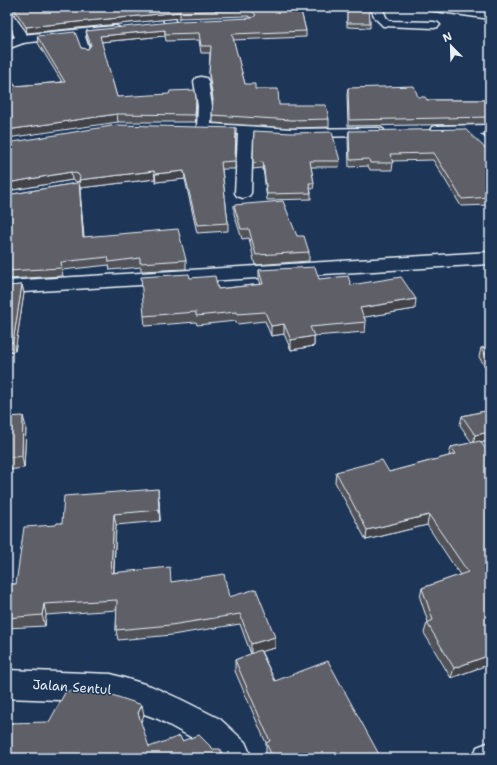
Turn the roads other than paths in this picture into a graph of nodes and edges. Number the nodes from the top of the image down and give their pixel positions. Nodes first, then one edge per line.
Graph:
1 (164, 7) edge
2 (376, 7) edge
3 (428, 7) edge
4 (7, 14) edge
5 (490, 16) edge
6 (434, 25) dead end
7 (156, 26) edge
8 (127, 29) edge
9 (80, 33) junction
10 (22, 39) junction
11 (7, 45) edge
12 (86, 52) edge
13 (201, 81) dead end
14 (490, 129) edge
15 (246, 130) junction
16 (468, 130) junction
17 (422, 131) edge
18 (391, 132) edge
19 (490, 151) edge
20 (243, 193) dead end
21 (490, 258) edge
22 (7, 287) edge
23 (7, 684) edge
24 (236, 758) edge

1 - 7 street
2 - 6 street
3 - 5 street
4 - 10 street
8 - 9 street
9 - 10 street
9 - 12 lane
10 - 11 street
13 - 15 street
14 - 16 street
15 - 18 street
15 - 20 street
16 - 17 street
16 - 19 street
21 - 22 street
23 - 24 street, Jalan Sentul

